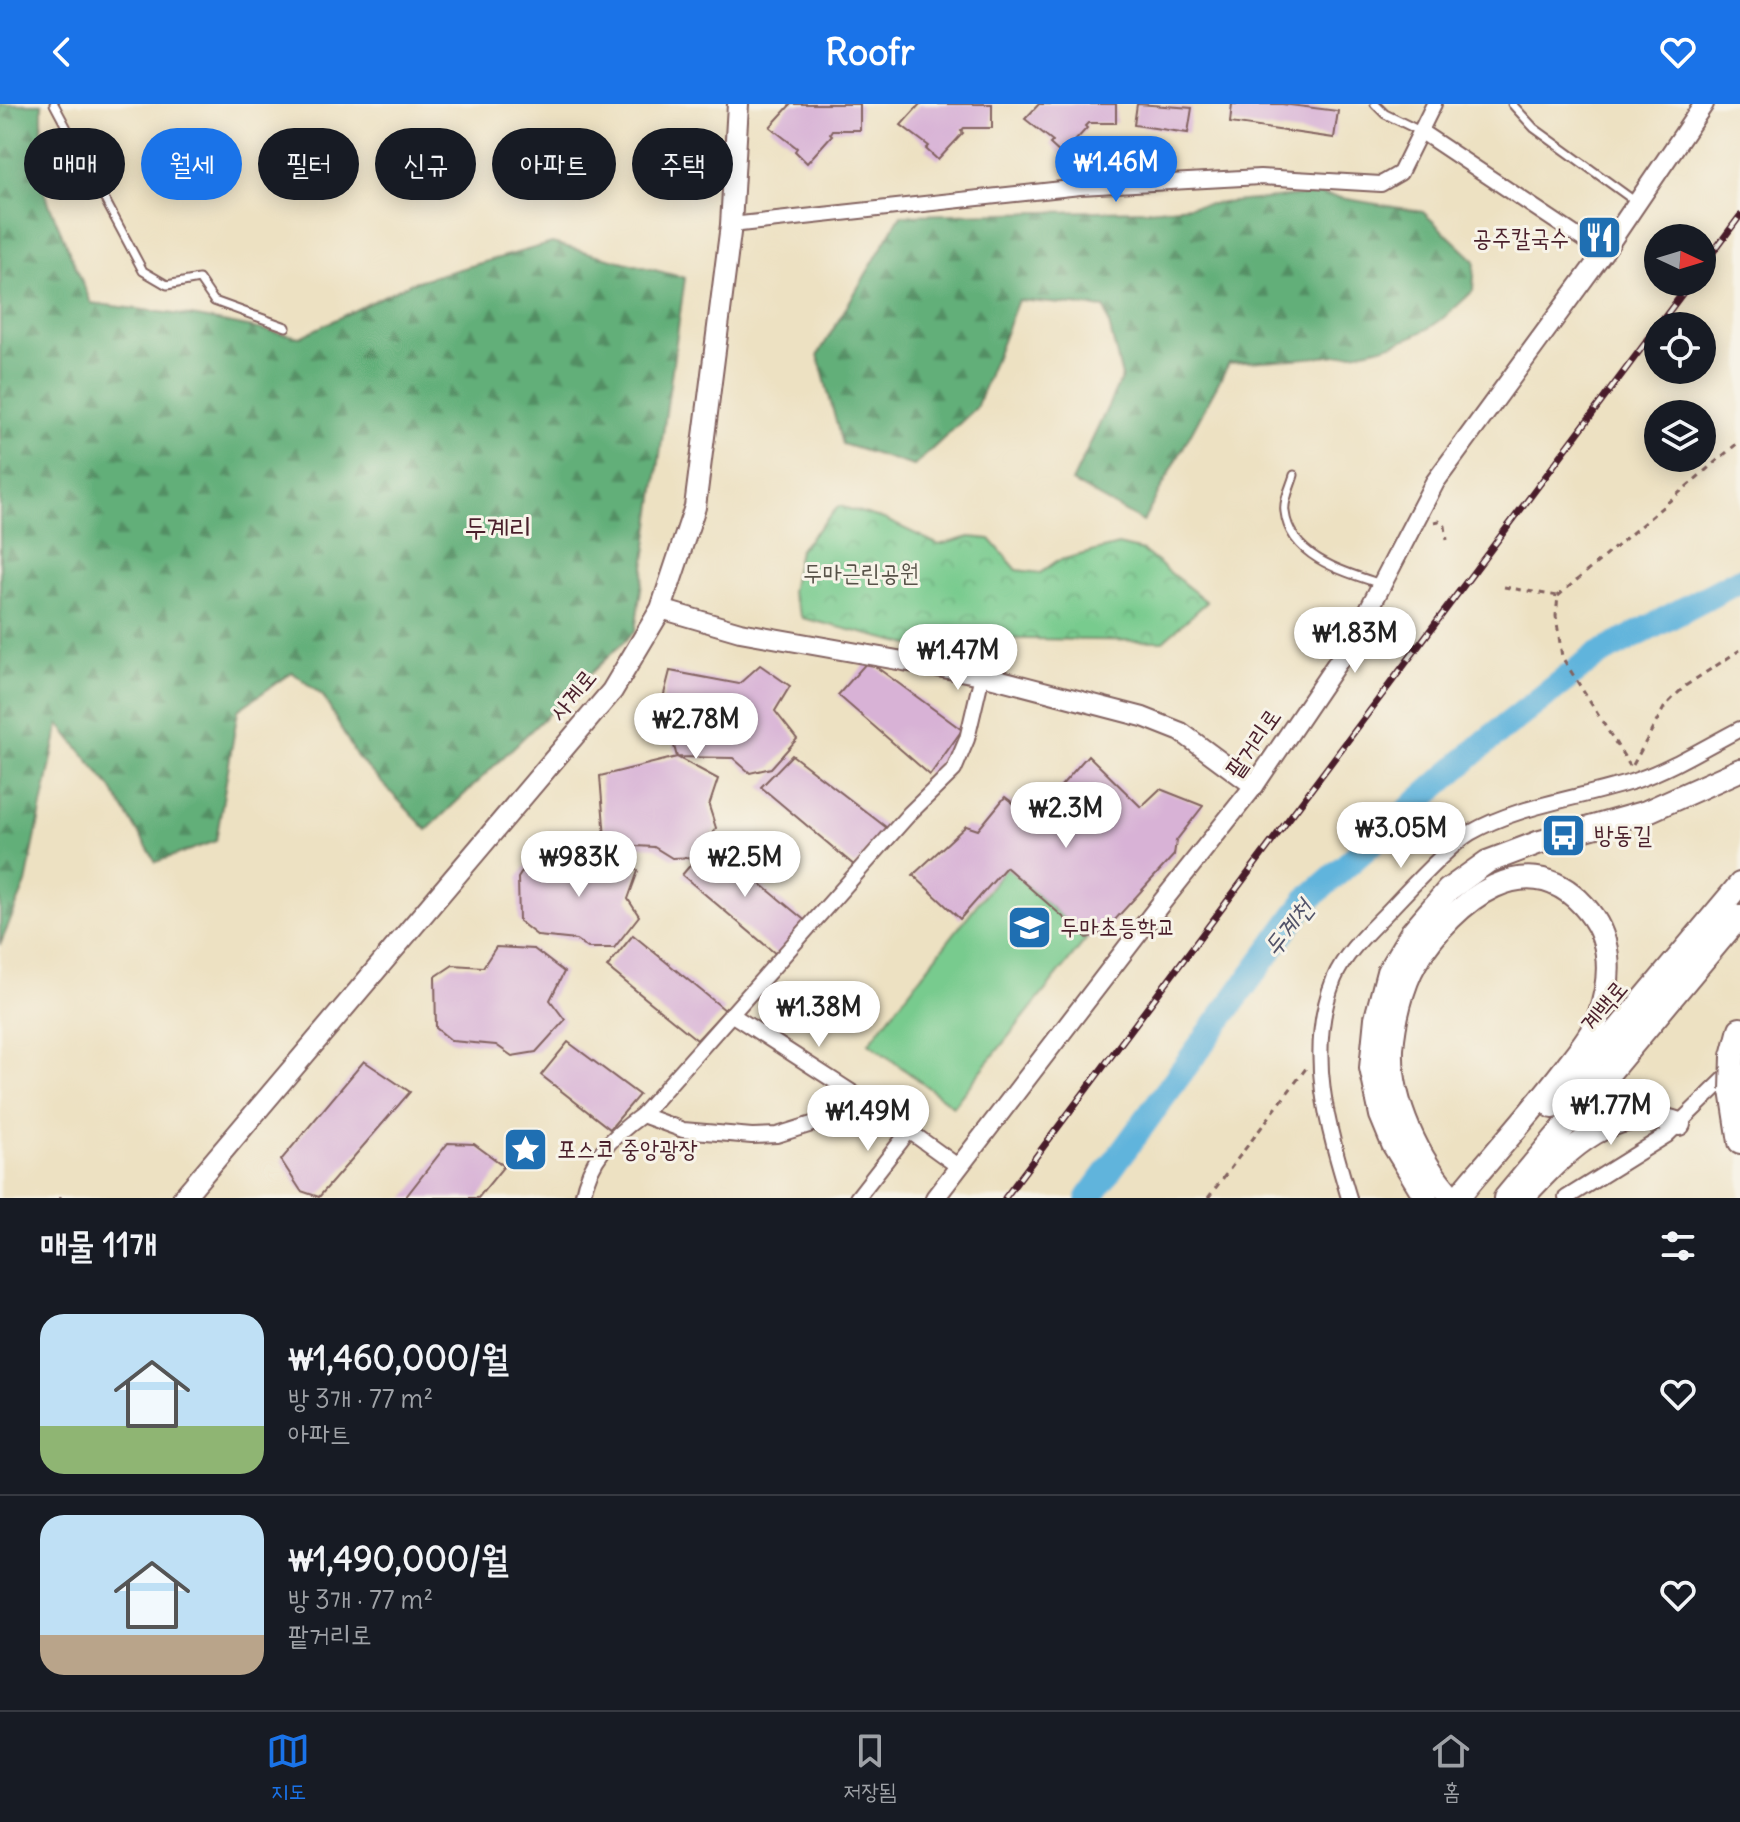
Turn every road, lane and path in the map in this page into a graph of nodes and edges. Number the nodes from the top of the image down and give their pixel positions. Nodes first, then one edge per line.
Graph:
1 (54, 104) edge
2 (738, 104) edge
3 (1375, 104) edge
4 (1434, 104) edge
5 (1512, 104) edge
6 (1704, 104) edge
7 (1420, 131) junction
8 (1638, 203) junction
9 (731, 225) junction
10 (1603, 253) junction
11 (286, 327) dead end
12 (1740, 441) edge
13 (1294, 475) dead end
14 (1381, 584) junction
15 (1504, 587) dead end
16 (1558, 596) junction
17 (661, 609) junction
18 (1740, 650) edge
19 (982, 675) junction
20 (1740, 729) edge
21 (1740, 770) edge
22 (1254, 786) junction
23 (1740, 884) edge
24 (1740, 916) edge
25 (731, 1014) junction
26 (1740, 1029) edge
27 (1320, 1049) junction
28 (1736, 1060) edge
29 (642, 1115) junction
30 (887, 1115) junction
31 (1679, 1124) junction
32 (909, 1131) junction
33 (1740, 1142) edge
34 (959, 1167) junction
35 (1440, 1194) edge
36 (183, 1198) edge
37 (582, 1198) edge
38 (857, 1198) edge
39 (935, 1198) edge
40 (1208, 1198) edge
41 (1349, 1198) edge
42 (1477, 1198) edge
43 (1505, 1198) edge
44 (1522, 1198) edge
45 (1566, 1198) edge

1 - 11 lane
2 - 9 main road, 사계로
3 - 7 lane
4 - 7 street
5 - 8 lane
6 - 8 street, 팥거리로
7 - 9 street
7 - 10 street
8 - 10 street, 팥거리로
9 - 17 main road, 사계로
10 - 14 street, 팥거리로
12 - 16 path
13 - 14 lane
14 - 22 street, 팥거리로
15 - 16 path
16 - 18 path
17 - 19 street
17 - 36 main road, 사계로
19 - 22 street
19 - 25 street
20 - 27 street
21 - 35 highway
22 - 34 street, 팥거리로
23 - 42 highway, 계백로
24 - 43 highway, 계백로
25 - 29 street
25 - 30 street
26 - 28 highway
27 - 40 path
27 - 41 street
28 - 31 street
28 - 33 highway, bridge
29 - 30 street
29 - 37 street
30 - 32 street
31 - 44 highway
31 - 45 street
32 - 34 street
32 - 38 street
34 - 39 street, 팥거리로
35 - 35 highway

